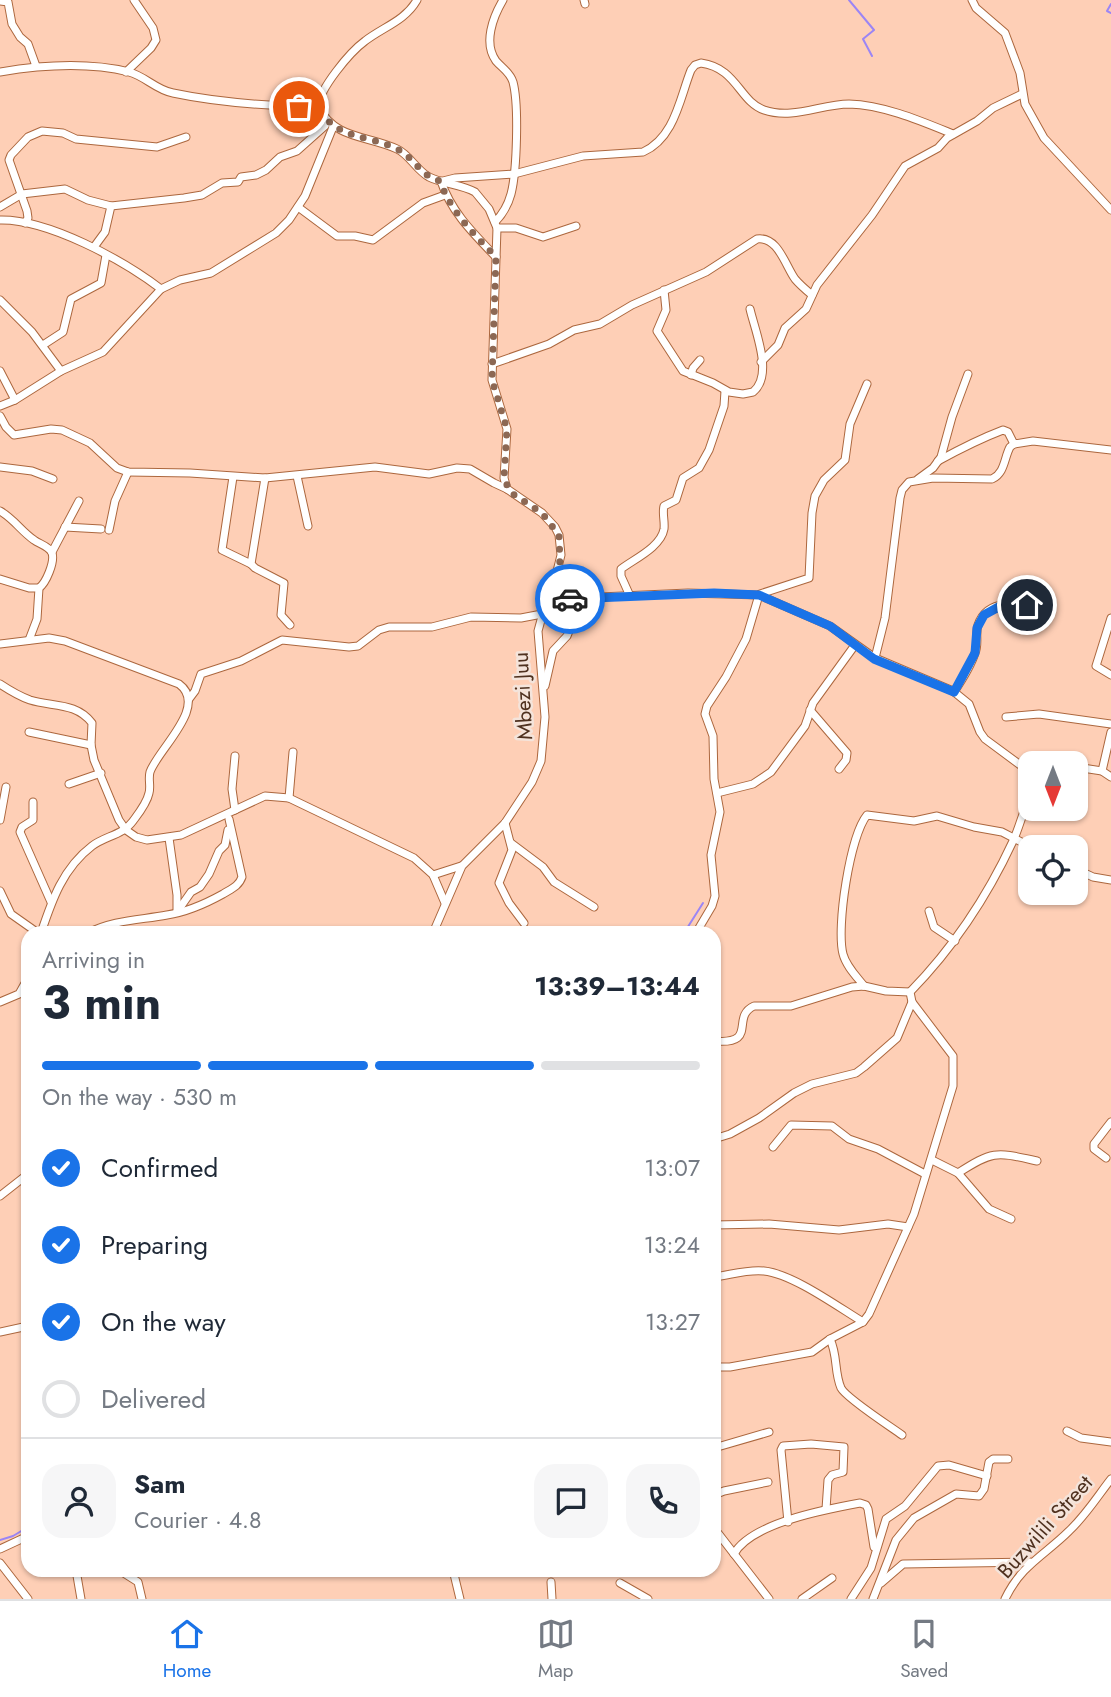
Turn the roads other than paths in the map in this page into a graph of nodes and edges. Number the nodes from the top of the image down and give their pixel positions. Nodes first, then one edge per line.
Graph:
1 (134, 0) edge
2 (417, 0) edge
3 (503, 0) edge
4 (972, 0) edge
5 (0, 1) edge
6 (36, 66) junction
7 (0, 72) edge
8 (126, 72) junction
9 (1022, 94) junction
10 (320, 110) junction
11 (329, 126) junction
12 (953, 134) junction
13 (187, 136) dead end
14 (514, 174) junction
15 (442, 181) junction
16 (22, 194) junction
17 (445, 195) junction
18 (111, 206) junction
19 (0, 207) edge
20 (299, 208) junction
21 (1111, 211) edge
22 (0, 220) edge
23 (25, 223) junction
24 (496, 225) junction
25 (576, 226) dead end
26 (94, 247) junction
27 (106, 255) junction
28 (496, 257) junction
29 (160, 289) junction
30 (664, 290) junction
31 (812, 295) junction
32 (0, 300) edge
33 (750, 309) dead end
34 (43, 345) junction
35 (700, 360) dead end
36 (761, 362) junction
37 (492, 364) junction
38 (0, 371) edge
39 (61, 371) junction
40 (968, 374) dead end
41 (691, 375) junction
42 (867, 384) dead end
43 (725, 391) junction
44 (15, 400) junction
45 (0, 406) edge
46 (0, 416) edge
47 (1014, 444) junction
48 (1111, 450) edge
49 (934, 463) junction
50 (0, 467) edge
51 (128, 472) junction
52 (297, 476) junction
53 (233, 477) junction
54 (265, 478) junction
55 (53, 479) dead end
56 (918, 479) junction
57 (508, 489) junction
58 (79, 501) dead end
59 (0, 511) edge
60 (308, 526) dead end
61 (65, 527) junction
62 (52, 552) junction
63 (251, 564) junction
64 (0, 579) edge
65 (39, 588) junction
66 (759, 595) junction
67 (630, 596) junction
68 (600, 597) junction
69 (549, 603) junction
70 (1041, 611) dead end
71 (542, 614) junction
72 (1111, 618) edge
73 (290, 625) dead end
74 (29, 640) junction
75 (0, 644) edge
76 (855, 645) junction
77 (874, 659) junction
78 (1111, 675) edge
79 (0, 684) edge
80 (954, 692) junction
81 (543, 695) junction
82 (189, 699) junction
83 (810, 710) junction
84 (1006, 717) dead end
85 (1111, 724) edge
86 (29, 732) dead end
87 (1111, 732) edge
88 (91, 745) junction
89 (293, 752) dead end
90 (235, 756) dead end
91 (1018, 763) edge
92 (839, 769) dead end
93 (1088, 769) edge
94 (1102, 771) junction
95 (101, 774) junction
96 (1111, 777) edge
97 (69, 783) dead end
98 (6, 787) dead end
99 (717, 793) junction
100 (289, 798) junction
101 (33, 802) dead end
102 (235, 810) junction
103 (226, 817) junction
104 (0, 820) edge
105 (1021, 821) edge
106 (505, 823) junction
107 (126, 830) junction
108 (169, 838) junction
109 (1015, 838) junction
110 (1018, 840) edge
111 (511, 843) junction
112 (462, 866) junction
113 (433, 875) junction
114 (1088, 875) edge
115 (1111, 880) edge
116 (0, 891) edge
117 (51, 902) junction
118 (445, 902) junction
119 (594, 907) dead end
120 (929, 911) dead end
121 (177, 913) junction
122 (524, 923) dead end
123 (29, 926) edge
124 (42, 926) edge
125 (105, 926) edge
126 (436, 926) edge
127 (700, 926) edge
128 (955, 941) junction
129 (864, 986) junction
130 (21, 990) edge
131 (910, 992) junction
132 (0, 1002) edge
133 (912, 1002) junction
134 (721, 1041) edge
135 (1111, 1122) edge
136 (721, 1136) edge
137 (772, 1146) dead end
138 (1107, 1158) dead end
139 (932, 1160) junction
140 (1037, 1161) dead end
141 (958, 1172) junction
142 (925, 1174) junction
143 (21, 1180) edge
144 (0, 1196) edge
145 (1011, 1219) dead end
146 (721, 1225) edge
147 (908, 1227) junction
148 (721, 1276) edge
149 (863, 1322) junction
150 (21, 1328) edge
151 (0, 1332) edge
152 (830, 1339) junction
153 (721, 1367) edge
154 (1067, 1431) dead end
155 (769, 1432) dead end
156 (902, 1435) dead end
157 (1111, 1443) edge
158 (721, 1446) edge
159 (1008, 1459) dead end
160 (986, 1476) junction
161 (1111, 1479) edge
162 (768, 1482) dead end
163 (721, 1492) edge
164 (826, 1509) junction
165 (788, 1522) junction
166 (721, 1537) edge
167 (21, 1539) edge
168 (0, 1549) edge
169 (875, 1551) junction
170 (734, 1554) junction
171 (1030, 1562) junction
172 (0, 1563) edge
173 (77, 1577) edge
174 (130, 1577) edge
175 (455, 1577) edge
176 (832, 1578) dead end
177 (551, 1582) dead end
178 (620, 1583) dead end
179 (881, 1583) junction
180 (28, 1599) edge
181 (81, 1599) edge
182 (142, 1599) edge
183 (460, 1599) edge
184 (552, 1599) edge
185 (648, 1599) edge
186 (769, 1599) edge
187 (802, 1599) edge
188 (851, 1599) edge
189 (873, 1599) edge
190 (1005, 1599) edge

1 - 8 street
2 - 10 street
3 - 14 street
4 - 9 street
5 - 6 street
6 - 7 street
6 - 8 street
8 - 10 street
9 - 12 street
9 - 21 street
10 - 11 street
11 - 15 street
11 - 18 street
11 - 20 street
12 - 14 street
12 - 31 street
13 - 16 street
14 - 15 street
14 - 24 street
15 - 17 street
15 - 24 street
16 - 18 street
16 - 19 street
16 - 23 street
17 - 20 street
17 - 28 street
18 - 26 street
20 - 29 street
22 - 23 street
23 - 26 street
24 - 25 street
24 - 28 street
26 - 27 street
27 - 29 street
27 - 34 street
28 - 37 street
29 - 39 street
30 - 31 street
30 - 37 street
30 - 41 street
31 - 36 street
32 - 34 street
33 - 36 street
34 - 39 street
35 - 41 street
36 - 43 street
37 - 57 street
38 - 44 street
39 - 44 street
40 - 49 street
41 - 43 street
42 - 66 street
43 - 67 street
44 - 45 street
46 - 51 street
47 - 48 street
47 - 49 street
47 - 56 street
49 - 56 street
50 - 55 street
51 - 53 street
51 - 61 street
52 - 54 street
52 - 57 street
52 - 60 street
53 - 54 street
53 - 63 street
54 - 63 street
56 - 77 street
57 - 69 street
58 - 61 street
59 - 62 street
61 - 62 street
62 - 65 street
63 - 73 street
64 - 65 street
65 - 74 street
66 - 67 street
66 - 76 street
66 - 99 street
67 - 68 street
68 - 69 street
68 - 81 street
69 - 71 street
70 - 80 street
71 - 81 street, Mbezi Juu
71 - 82 street
72 - 78 street
74 - 75 street
74 - 82 street
76 - 77 street
76 - 83 street
77 - 80 street
79 - 88 street
80 - 91 street
81 - 106 street, Mbezi Juu
82 - 107 street
83 - 92 street
83 - 99 street
84 - 85 street
86 - 88 street
87 - 94 street
88 - 95 street
89 - 100 street
90 - 102 street
93 - 94 street
94 - 96 street
95 - 97 street
95 - 107 street
98 - 104 street
99 - 127 street
100 - 102 street
100 - 113 street
101 - 117 street
102 - 103 street
103 - 108 street
103 - 121 street
103 - 121 street
105 - 109 street
106 - 111 street
106 - 112 street, Mbezi Juu
107 - 108 street
107 - 117 street
108 - 121 street
109 - 110 street
109 - 128 street
109 - 129 street
111 - 119 street
111 - 122 street
112 - 113 street
112 - 118 street
113 - 118 street
114 - 115 street
116 - 123 street
117 - 124 street
118 - 126 street
120 - 128 street
121 - 125 street
128 - 131 street
129 - 131 street
129 - 134 street
130 - 132 street
131 - 133 street
133 - 136 street
133 - 139 street
135 - 138 street
137 - 142 street
139 - 141 street
139 - 142 street
140 - 141 street
141 - 145 street
142 - 147 street
143 - 144 street
146 - 147 street
147 - 149 street
148 - 149 street
149 - 152 street
150 - 151 street
152 - 153 street
152 - 156 street
154 - 157 street
155 - 158 street
159 - 160 street
160 - 169 street
160 - 179 street
161 - 171 street, Buzwilili Street
162 - 163 street
164 - 165 street
164 - 165 street
164 - 169 street
165 - 170 street
166 - 170 street
167 - 168 street
169 - 188 street
170 - 186 street
171 - 179 street
171 - 190 street, Buzwilili Street
172 - 180 street
173 - 181 street
174 - 182 street
175 - 183 street
176 - 187 street
177 - 184 street
178 - 185 street
179 - 189 street

